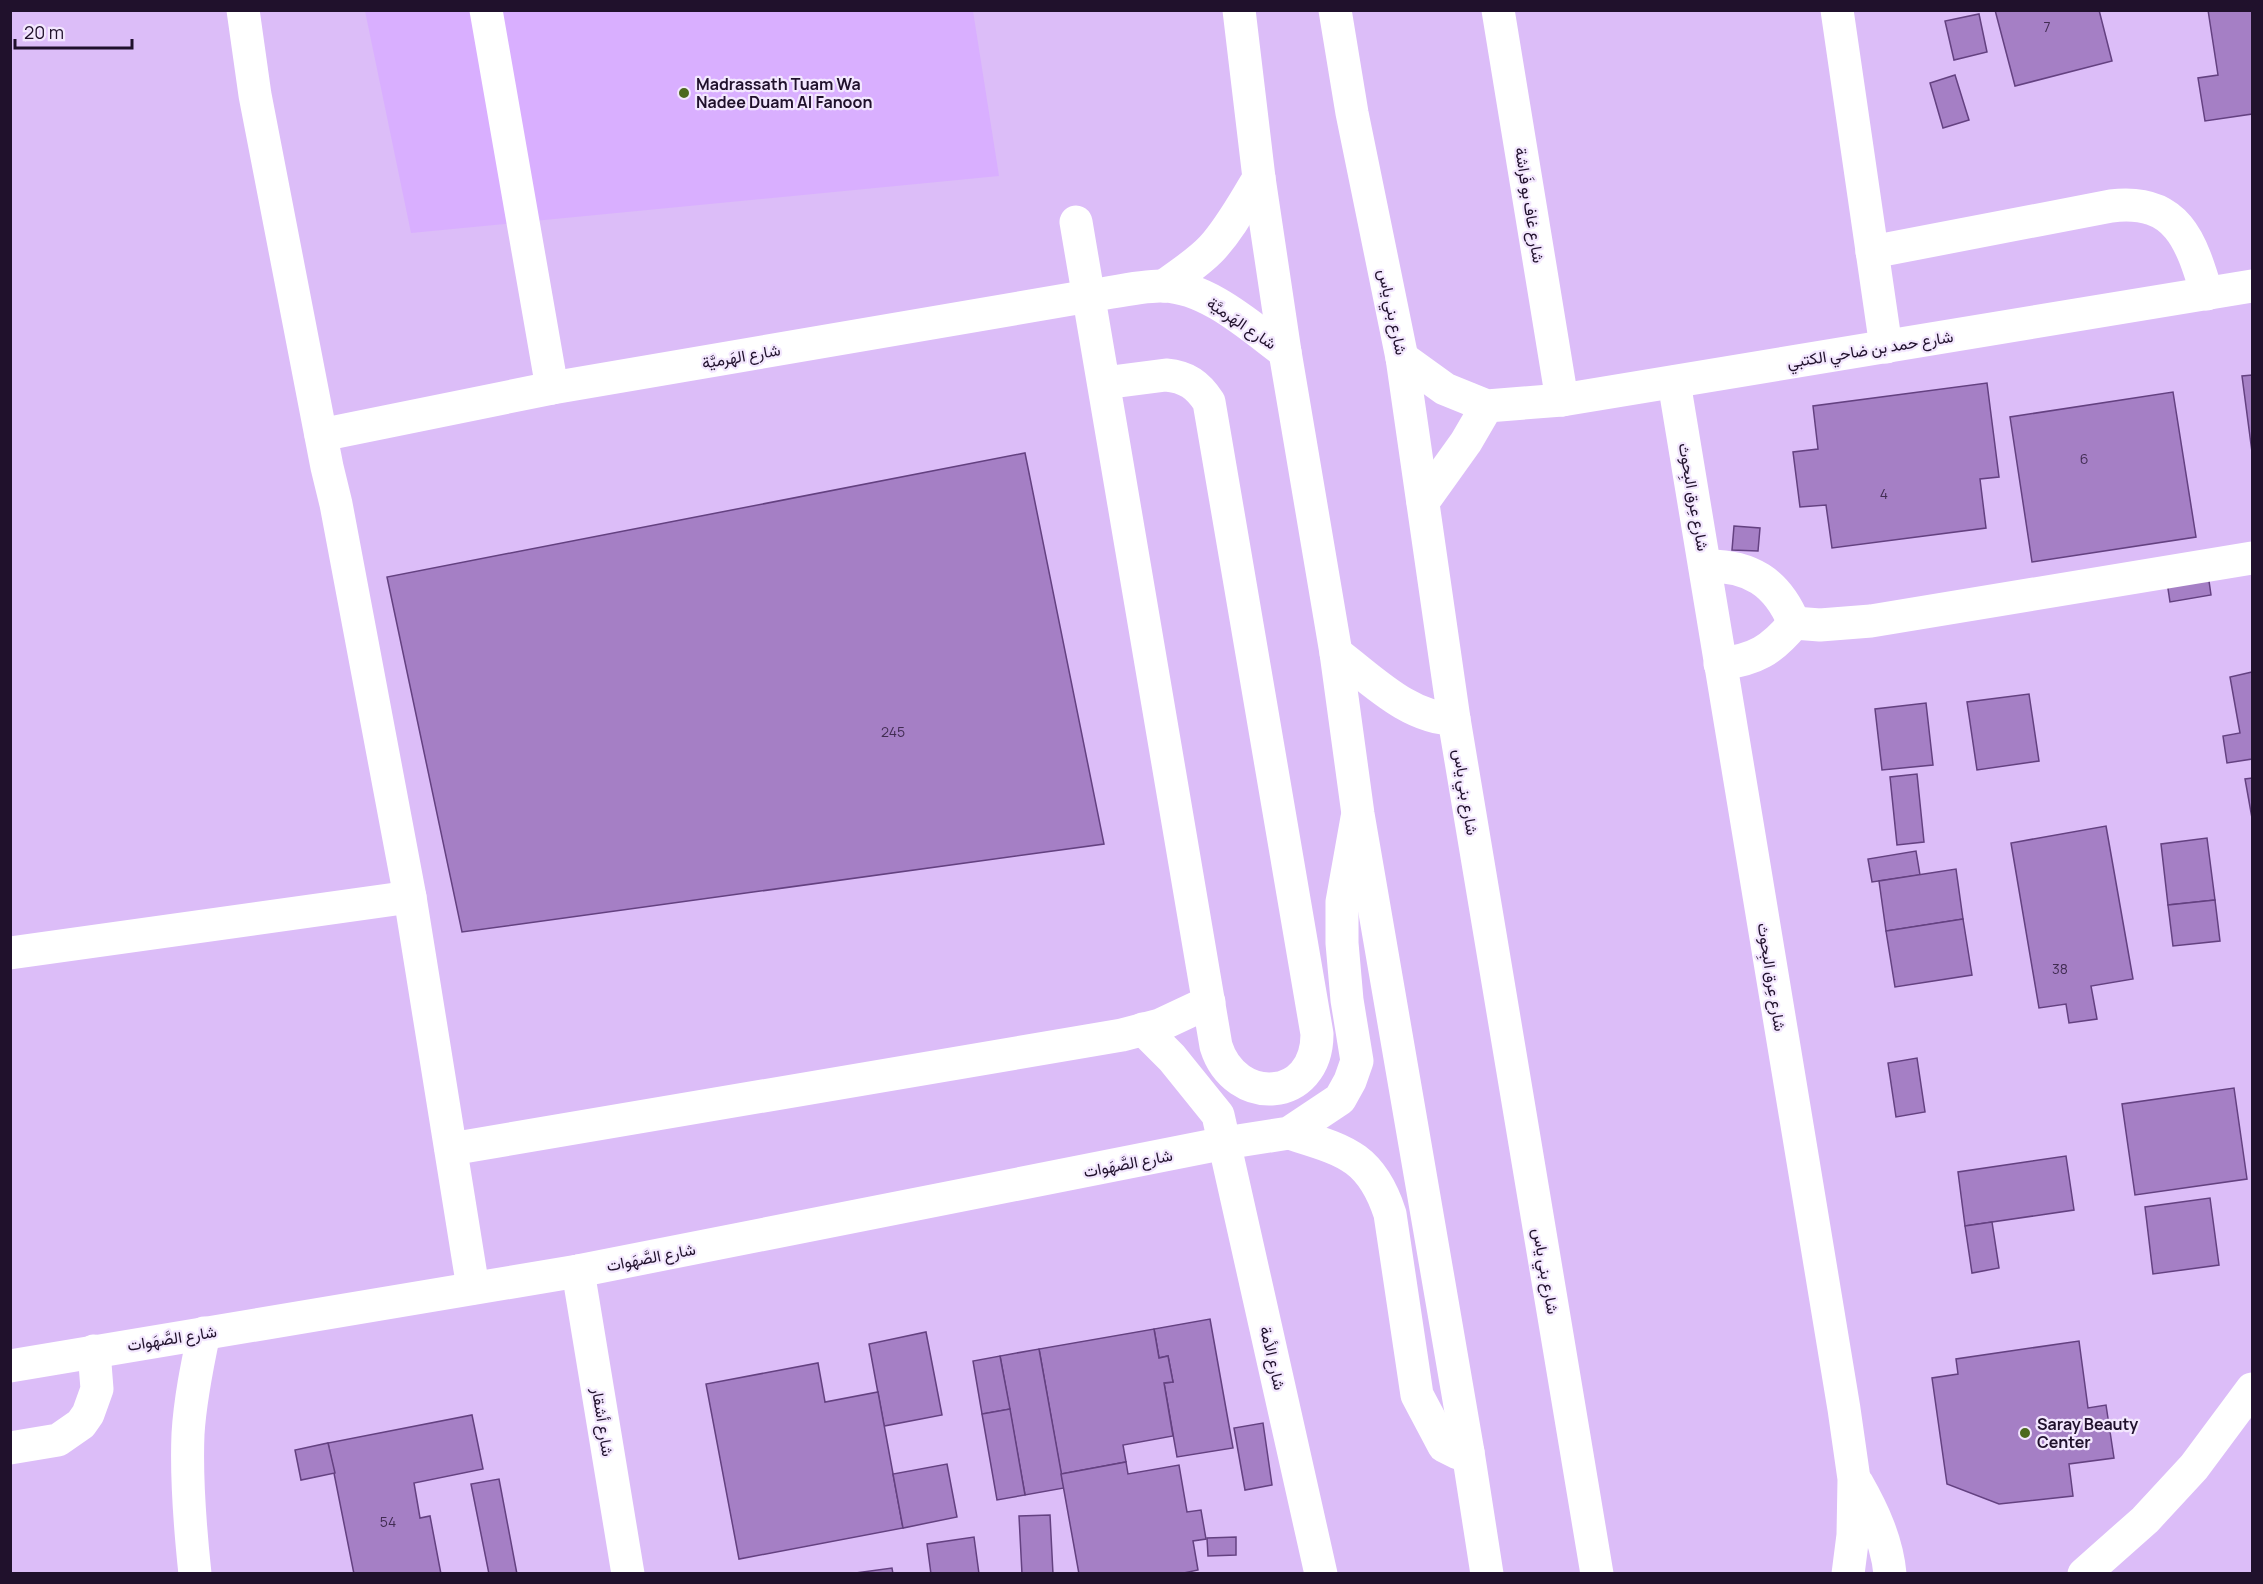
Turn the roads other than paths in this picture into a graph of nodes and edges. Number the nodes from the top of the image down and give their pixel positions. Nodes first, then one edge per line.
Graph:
1 (243, 10) edge
2 (486, 10) edge
3 (1239, 10) edge
4 (1335, 10) edge
5 (1498, 10) edge
6 (1837, 10) edge
7 (1259, 178) junction
8 (1076, 222) dead end
9 (1872, 252) junction
10 (1164, 286) junction
11 (2253, 286) edge
12 (2207, 294) junction
13 (1089, 296) junction
14 (1886, 347) junction
15 (1285, 352) junction
16 (1402, 358) junction
17 (1674, 382) junction
18 (1104, 383) junction
19 (552, 388) junction
20 (1562, 400) junction
21 (1486, 406) junction
22 (321, 435) junction
23 (1423, 502) junction
24 (2253, 558) edge
25 (1705, 566) junction
26 (1794, 623) junction
27 (1336, 653) junction
28 (1720, 664) junction
29 (1454, 719) junction
30 (1358, 814) junction
31 (410, 897) junction
32 (10, 953) edge
33 (1209, 1002) junction
34 (1143, 1029) junction
35 (1288, 1133) junction
36 (1225, 1143) junction
37 (451, 1149) junction
38 (578, 1271) junction
39 (473, 1288) junction
40 (204, 1333) junction
41 (94, 1352) junction
42 (10, 1366) edge
43 (2253, 1389) edge
44 (10, 1448) edge
45 (1468, 1452) junction
46 (1854, 1479) junction
47 (195, 1574) edge
48 (628, 1574) edge
49 (1321, 1574) edge
50 (1487, 1574) edge
51 (1597, 1574) edge
52 (1848, 1574) edge
53 (1890, 1574) edge
54 (2084, 1574) edge

1 - 22 street
2 - 19 street
3 - 7 street
4 - 16 street, شارع بني ياس
5 - 20 street, شارع غاف بو فَراشة
6 - 9 street
7 - 10 street, شارع الهَرميَّة
7 - 15 street
8 - 13 street
9 - 12 street
9 - 14 street
10 - 13 street, شارع الهَرميَّة
10 - 15 street, شارع الهَرميَّة
11 - 12 street, شارع حمد بن ضاحي الكتبي
12 - 14 street, شارع حمد بن ضاحي الكتبي
13 - 18 street
13 - 19 street, شارع الهَرميَّة
14 - 17 street, شارع حمد بن ضاحي الكتبي
15 - 27 street
16 - 21 street, شارع حمد بن ضاحي الكتبي
16 - 23 street, شارع بني ياس
17 - 20 street, شارع حمد بن ضاحي الكتبي
17 - 25 street, شارع عِرق البِحوث
18 - 33 street
18 - 33 street
19 - 22 street, شارع الهَرميَّة
20 - 21 street, شارع حمد بن ضاحي الكتبي
21 - 23 street
22 - 31 street
23 - 29 street, شارع بني ياس
24 - 26 street
25 - 26 street
25 - 28 street, شارع عِرق البِحوث
26 - 28 street
27 - 29 street
27 - 30 street
28 - 46 street, شارع عِرق البِحوث
29 - 51 street, شارع بني ياس
30 - 35 street, شارع الصَّهَوات
30 - 45 street
31 - 32 street
31 - 37 street
33 - 34 street
34 - 36 street, شارع الأمة
34 - 37 street
35 - 36 street, شارع الصَّهَوات
35 - 45 street, شارع الصَّهَوات
36 - 38 street, شارع الصَّهَوات
36 - 49 street, شارع الأمة
37 - 39 street
38 - 39 street, شارع الصَّهَوات
38 - 48 street, شارع أشقار
39 - 40 street, شارع الصَّهَوات
40 - 41 street, شارع الصَّهَوات
40 - 47 street
41 - 42 street, شارع الصَّهَوات
41 - 44 street
43 - 54 street
45 - 50 street
46 - 52 street, شارع عِرق البِحوث
46 - 53 street

